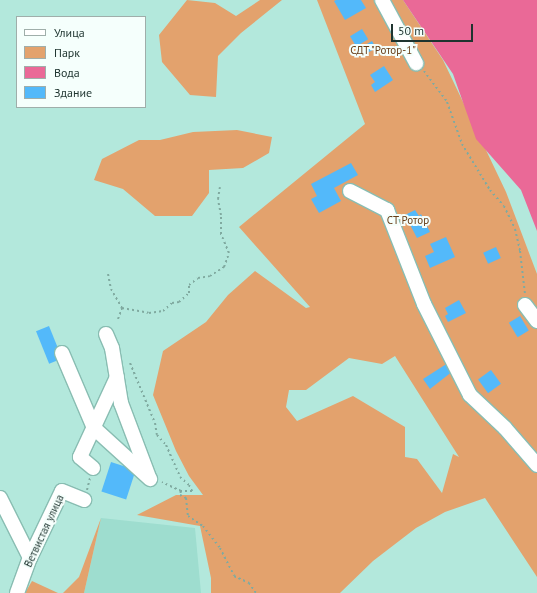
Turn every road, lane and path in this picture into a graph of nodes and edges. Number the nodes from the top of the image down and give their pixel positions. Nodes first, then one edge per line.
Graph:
1 (382, 0) edge
2 (416, 63) joint
3 (220, 187) dead end
4 (350, 191) dead end
5 (108, 274) dead end
6 (524, 305) joint
7 (122, 308) junction
8 (118, 319) dead end
9 (537, 321) edge
10 (106, 334) dead end
11 (62, 353) dead end
12 (130, 363) dead end
13 (117, 378) junction
14 (93, 431) junction
15 (537, 465) edge
16 (93, 468) joint
17 (150, 479) junction
18 (181, 491) junction
19 (0, 498) edge
20 (84, 500) joint
21 (30, 558) junction
22 (17, 593) edge
23 (256, 593) edge

1 - 2 street
2 - 6 path
3 - 7 path
4 - 15 street
5 - 7 path
6 - 9 street
7 - 8 path
10 - 13 street
11 - 14 street
12 - 18 path
13 - 14 street
13 - 17 street
14 - 16 street
14 - 17 street
16 - 20 path
17 - 18 path
18 - 23 path
19 - 21 street
20 - 21 street, Ветвистая улица
21 - 22 street, Ветвистая улица

